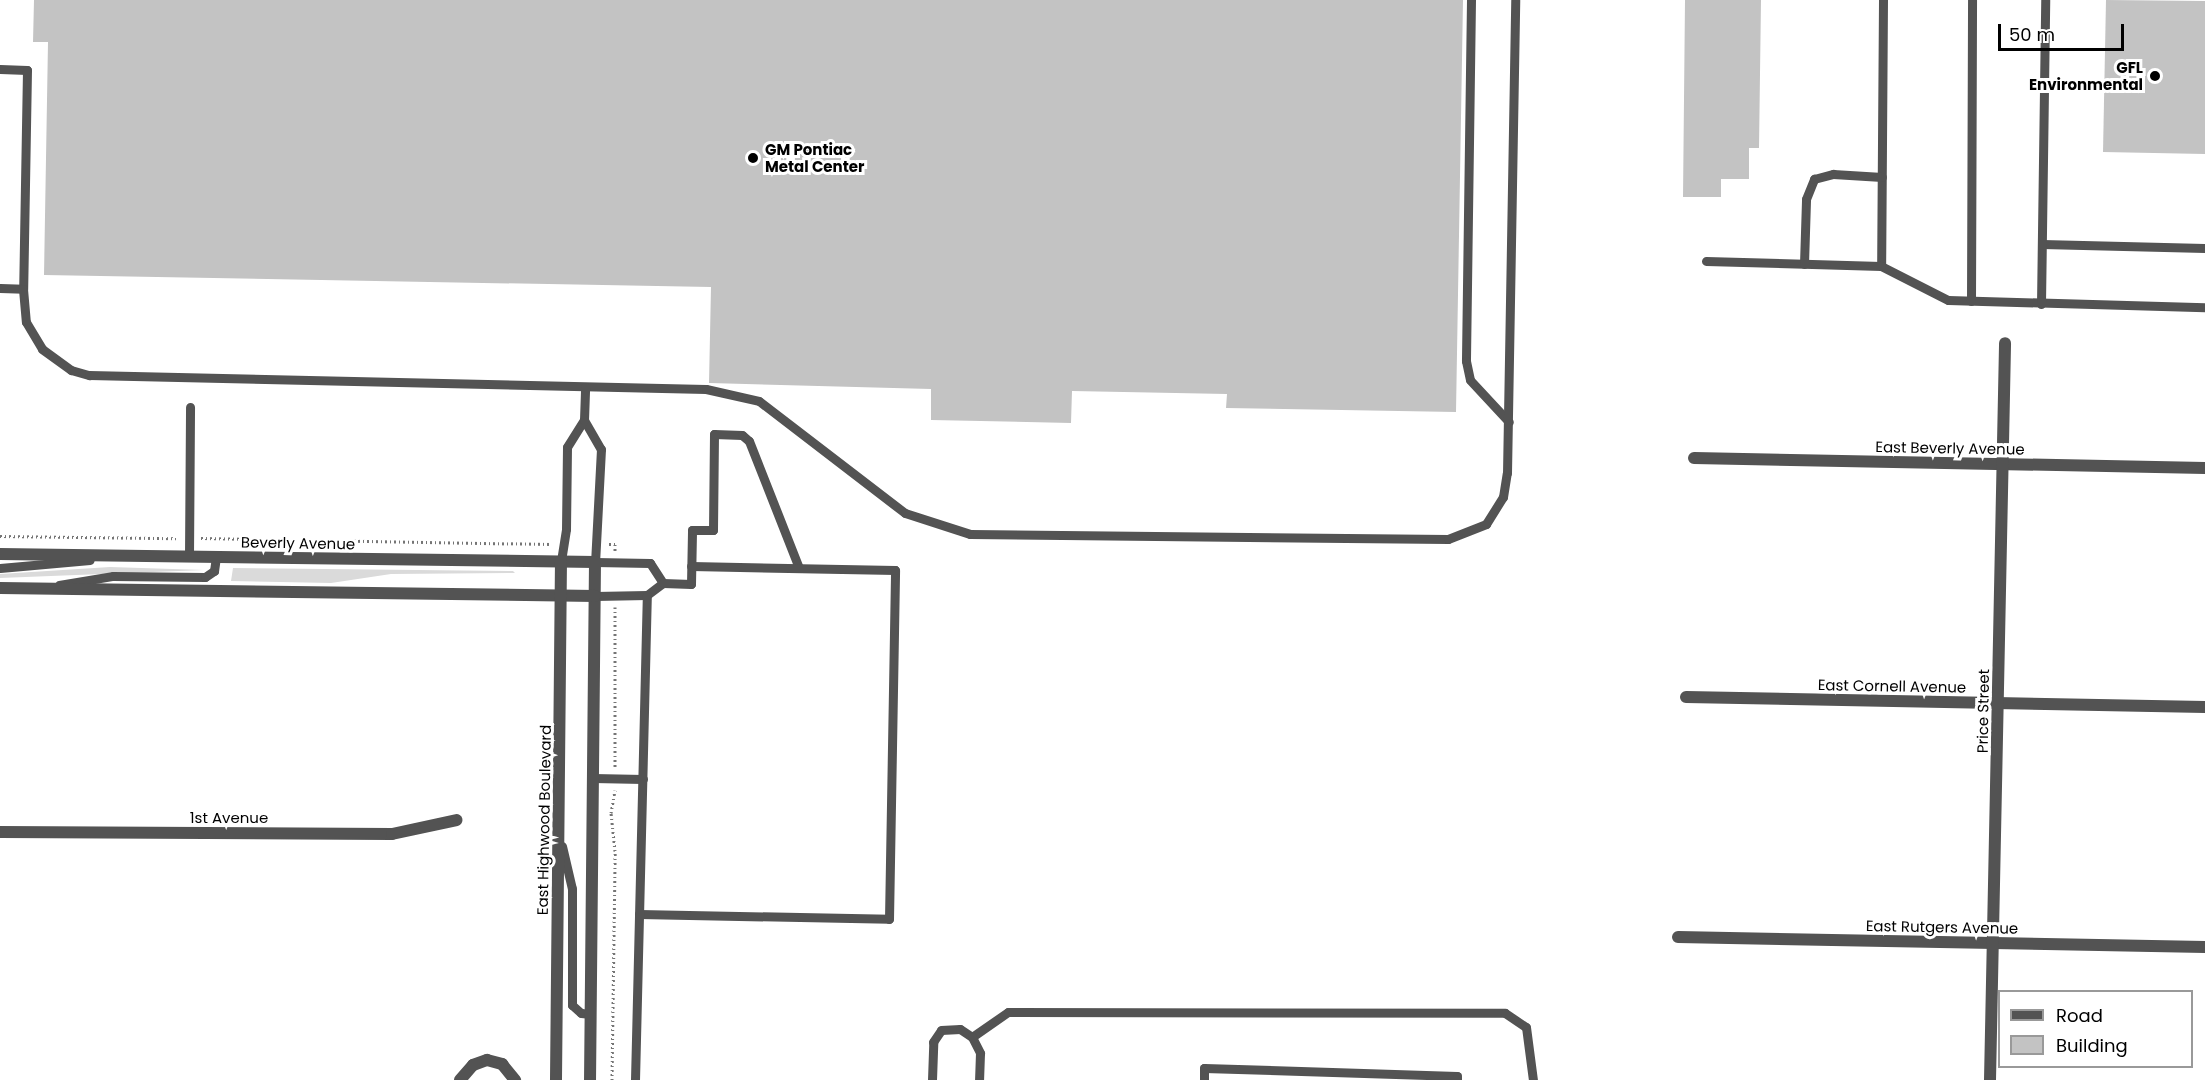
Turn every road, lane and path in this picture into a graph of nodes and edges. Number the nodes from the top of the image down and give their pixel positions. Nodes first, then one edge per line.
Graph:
1 (1471, 0) edge
2 (1515, 0) edge
3 (1883, 0) edge
4 (1972, 0) edge
5 (2044, 0) edge
6 (0, 69) edge
7 (1882, 177) junction
8 (2042, 244) junction
9 (2205, 248) edge
10 (1706, 261) dead end
11 (1804, 264) junction
12 (1881, 266) junction
13 (0, 288) edge
14 (23, 289) junction
15 (1971, 302) junction
16 (2041, 304) junction
17 (2205, 307) edge
18 (2005, 343) dead end
19 (585, 387) junction
20 (190, 407) dead end
21 (584, 420) junction
22 (1509, 422) junction
23 (1694, 458) dead end
24 (2003, 464) junction
25 (2205, 468) edge
26 (0, 536) edge
27 (189, 538) junction
28 (564, 544) junction
29 (598, 544) junction
30 (0, 554) edge
31 (119, 555) junction
32 (189, 556) junction
33 (216, 556) junction
34 (561, 561) junction
35 (595, 562) junction
36 (615, 562) junction
37 (691, 566) junction
38 (0, 568) edge
39 (799, 568) junction
40 (663, 583) junction
41 (0, 588) edge
42 (36, 589) junction
43 (561, 595) junction
44 (647, 595) junction
45 (595, 596) junction
46 (615, 596) junction
47 (1686, 697) dead end
48 (1998, 703) junction
49 (2205, 707) edge
50 (593, 778) junction
51 (615, 779) junction
52 (643, 779) junction
53 (457, 820) dead end
54 (0, 832) edge
55 (558, 832) junction
56 (639, 914) junction
57 (1678, 937) dead end
58 (1993, 943) junction
59 (2205, 947) edge
60 (591, 1014) junction
61 (972, 1037) junction
62 (460, 1080) edge
63 (515, 1080) edge
64 (556, 1080) edge
65 (590, 1080) edge
66 (612, 1080) edge
67 (635, 1080) edge
68 (932, 1080) edge
69 (979, 1080) edge
70 (1204, 1080) edge
71 (1457, 1080) edge
72 (1533, 1080) edge
73 (1990, 1080) edge

1 - 22 lane
2 - 22 lane
3 - 7 lane
4 - 15 lane
5 - 8 lane
6 - 14 lane
7 - 11 lane
7 - 12 lane
8 - 9 lane
8 - 16 lane
10 - 11 lane
11 - 12 lane
12 - 15 lane
13 - 14 lane
14 - 19 lane
15 - 16 lane
16 - 17 lane
18 - 24 street, Price Street
19 - 21 lane
19 - 22 lane
20 - 27 lane
21 - 28 lane
21 - 29 lane
23 - 24 street, East Beverly Avenue
24 - 25 street, East Beverly Avenue
24 - 48 street, Price Street
26 - 27 path
27 - 28 path
27 - 32 lane
28 - 34 lane
29 - 35 lane
29 - 36 path
30 - 31 street, Beverly Avenue
31 - 32 street, Beverly Avenue
31 - 38 lane
32 - 33 street, Beverly Avenue
33 - 34 street, Beverly Avenue
33 - 42 lane
34 - 35 street, Beverly Avenue
34 - 43 street, East Highwood Boulevard
35 - 36 lane
35 - 45 street
36 - 40 lane
37 - 39 lane
37 - 39 lane
37 - 40 lane
39 - 56 lane
40 - 44 lane
41 - 42 street
42 - 43 street
43 - 45 street
43 - 55 street, East Highwood Boulevard
44 - 46 lane
44 - 52 lane
45 - 46 lane
45 - 50 street
46 - 51 path
47 - 48 street, East Cornell Avenue
48 - 49 street, East Cornell Avenue
48 - 58 street, Price Street
50 - 51 lane
50 - 60 street
51 - 52 lane
51 - 66 path
52 - 56 lane
53 - 54 street, 1st Avenue
55 - 60 lane
55 - 64 street, East Highwood Boulevard
56 - 67 lane
57 - 58 street, East Rutgers Avenue
58 - 59 street, East Rutgers Avenue
58 - 73 street, Price Street
60 - 65 street
61 - 68 lane
61 - 69 lane
61 - 72 lane
62 - 63 street
70 - 71 lane

